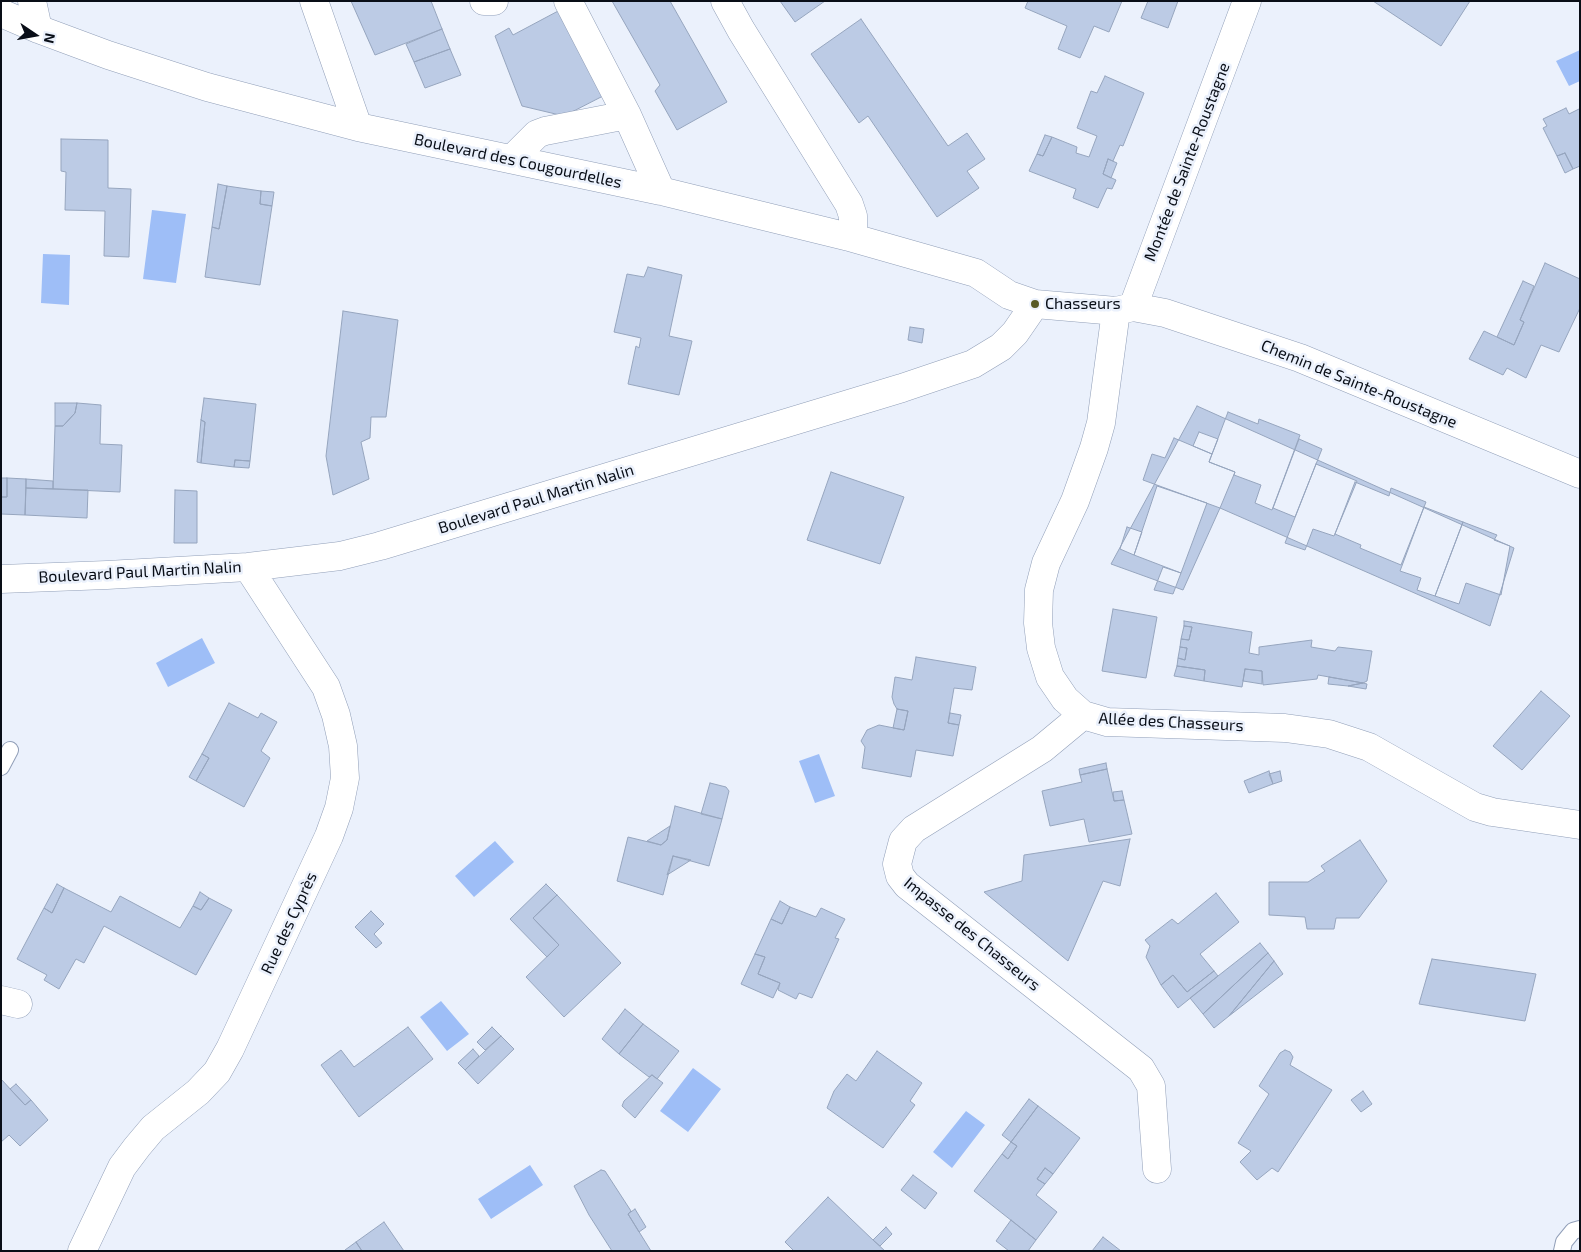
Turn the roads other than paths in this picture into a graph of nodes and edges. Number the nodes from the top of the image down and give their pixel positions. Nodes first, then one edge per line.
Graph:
1 (32, 1) edge
2 (314, 1) edge
3 (484, 1) edge
4 (494, 1) edge
5 (568, 1) edge
6 (725, 1) edge
7 (1247, 1) edge
8 (1, 13) edge
9 (38, 29) junction
10 (628, 115) junction
11 (358, 127) junction
12 (512, 159) junction
13 (660, 191) junction
14 (853, 238) junction
15 (1034, 304) junction
16 (1124, 309) junction
17 (1579, 473) edge
18 (248, 567) junction
19 (1, 578) edge
20 (1083, 715) junction
21 (10, 750) dead end
22 (1, 767) edge
23 (1580, 825) edge
24 (1157, 1169) dead end
25 (1580, 1229) edge
26 (82, 1251) edge
27 (1562, 1251) edge

1 - 9 street
2 - 11 street
3 - 4 street
5 - 10 street
6 - 14 street
7 - 16 street, Montée de Sainte-Roustagne
8 - 9 street, Boulevard des Cougourdelles
9 - 11 street, Boulevard des Cougourdelles
10 - 12 street
10 - 13 street
11 - 12 street, Boulevard des Cougourdelles
12 - 13 street, Boulevard des Cougourdelles
13 - 14 street, Boulevard des Cougourdelles
14 - 15 street, Boulevard des Cougourdelles
15 - 16 street, Chemin de Sainte-Roustagne
15 - 18 street, Boulevard Paul Martin Nalin
16 - 17 street, Chemin de Sainte-Roustagne
16 - 20 street, Allée des Chasseurs
18 - 19 street, Boulevard Paul Martin Nalin
18 - 26 street, Rue des Cyprès
20 - 23 street, Allée des Chasseurs
20 - 24 street, Impasse des Chasseurs
21 - 22 lane
25 - 27 lane

